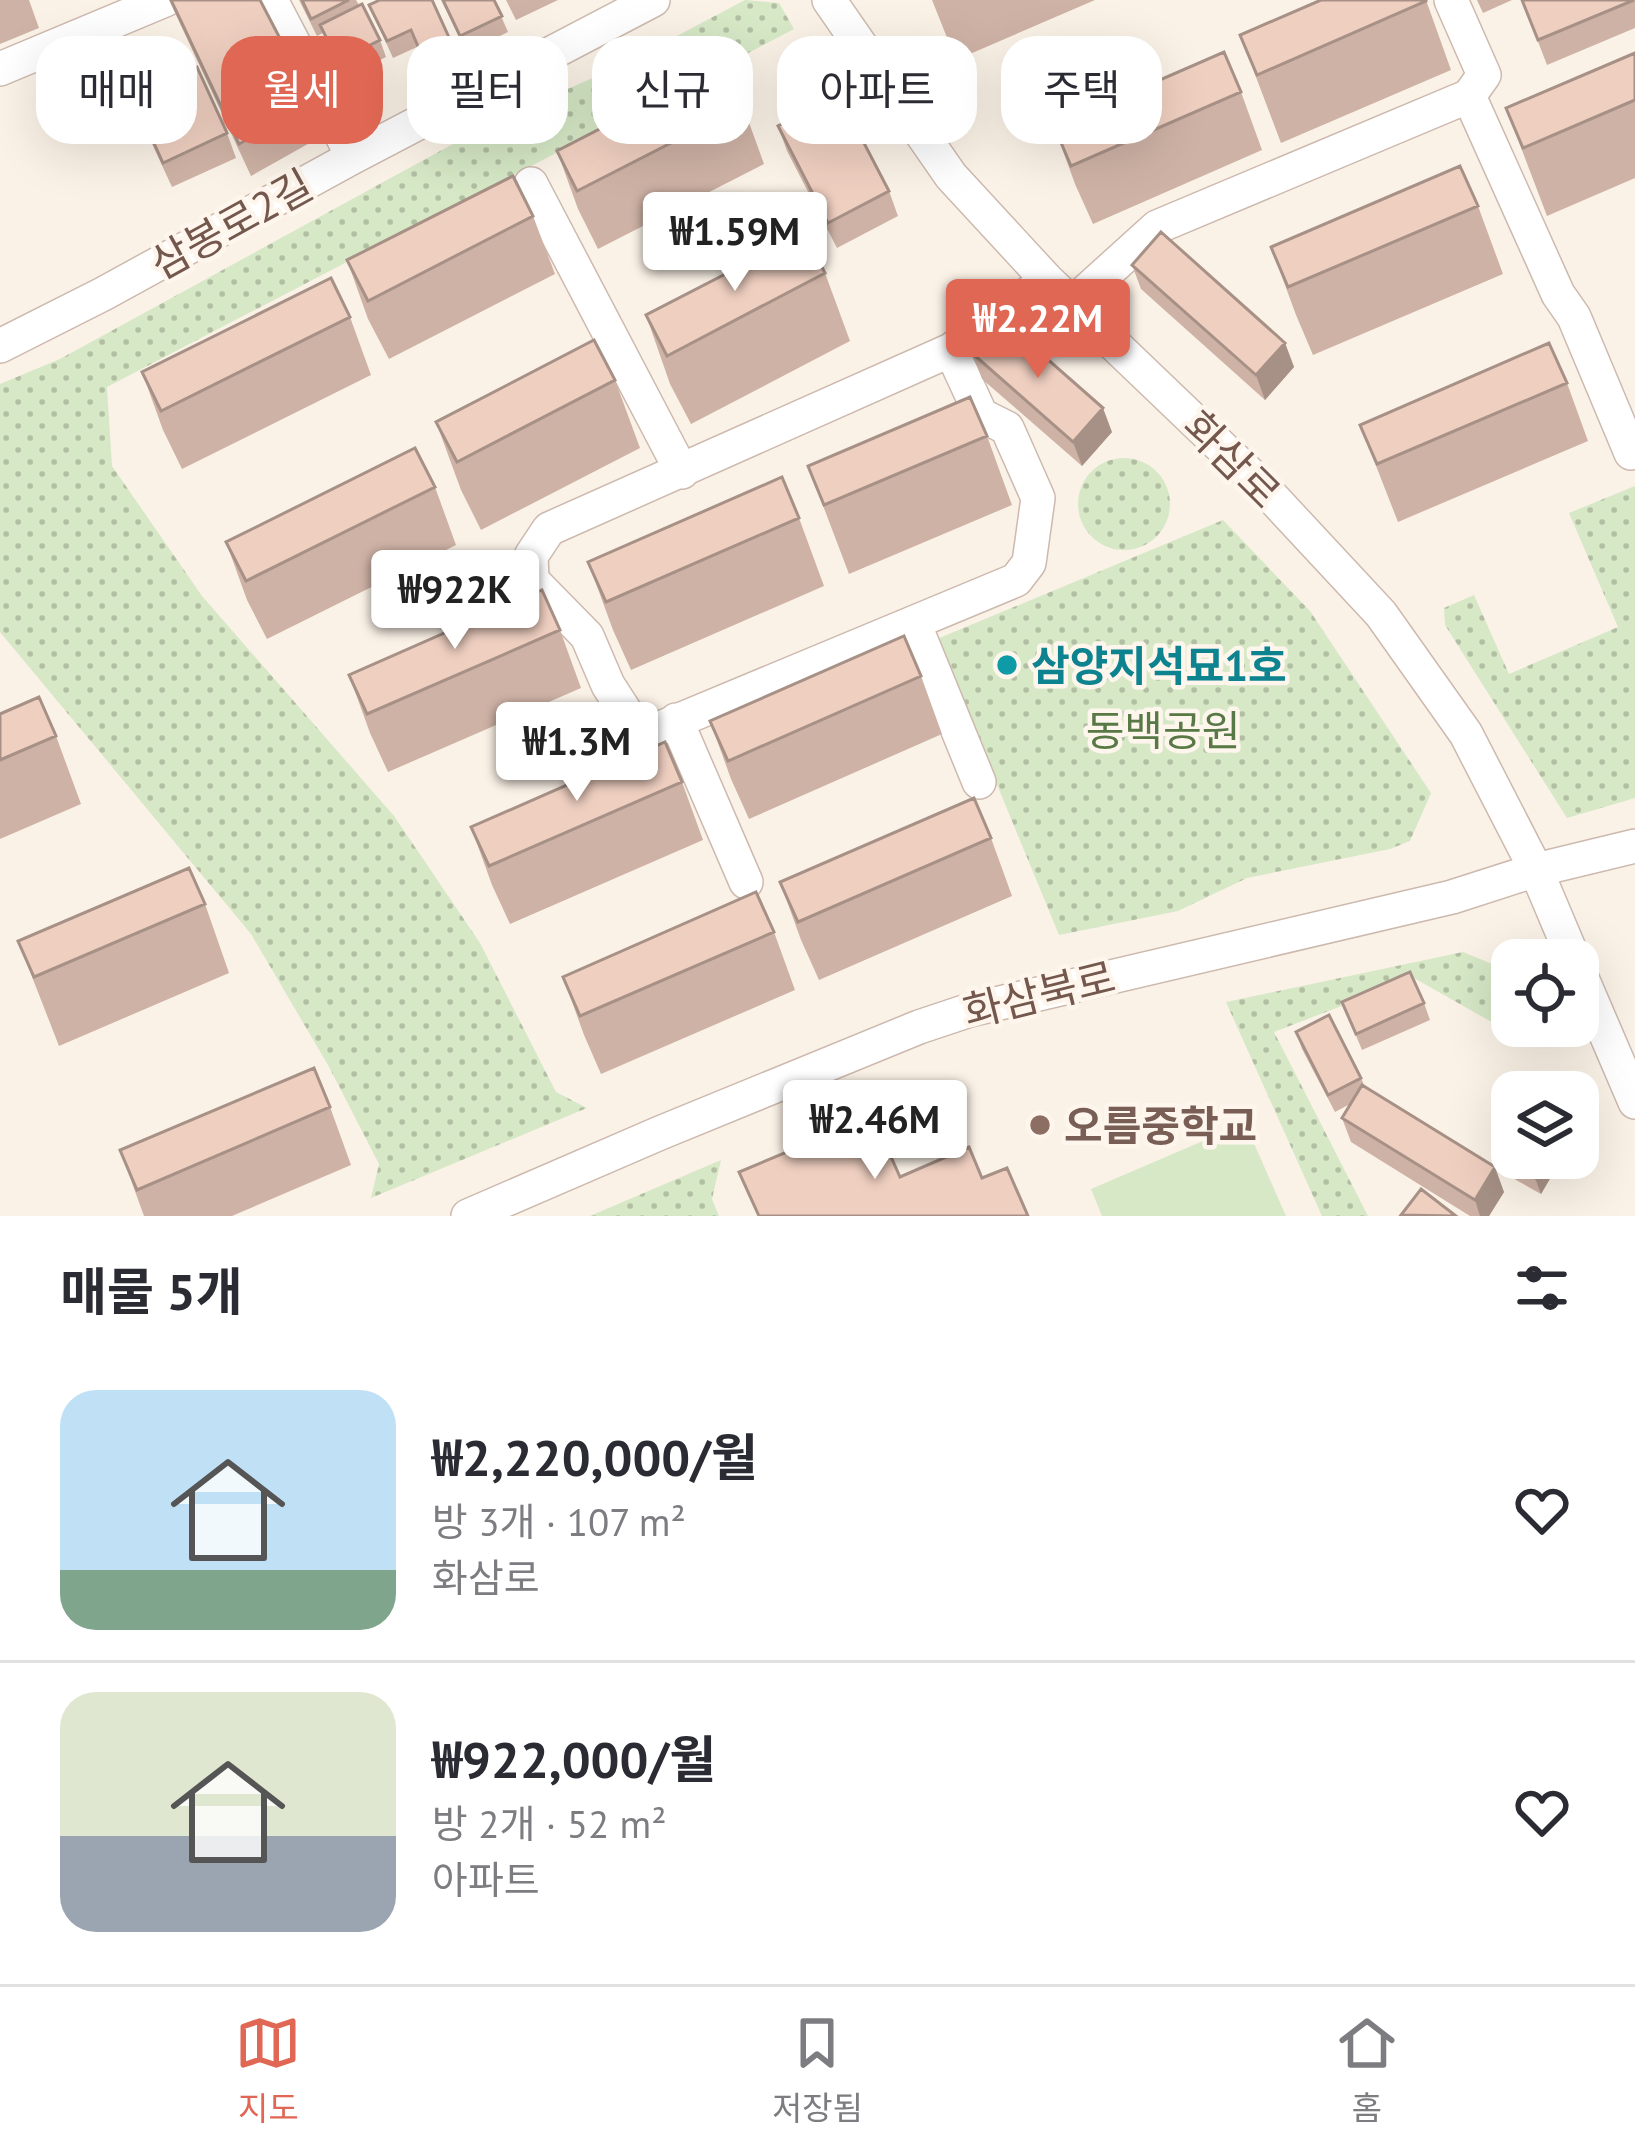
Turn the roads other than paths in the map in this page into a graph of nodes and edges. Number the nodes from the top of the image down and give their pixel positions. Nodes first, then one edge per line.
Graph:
1 (165, 0) edge
2 (271, 0) edge
3 (653, 0) edge
4 (829, 0) edge
5 (1450, 0) edge
6 (0, 69) edge
7 (1469, 96) junction
8 (353, 157) junction
9 (531, 184) dead end
10 (1060, 291) junction
11 (0, 346) edge
12 (951, 350) junction
13 (1631, 453) dead end
14 (682, 472) junction
15 (914, 623) junction
16 (676, 720) junction
17 (979, 782) dead end
18 (1635, 846) edge
19 (1536, 871) junction
20 (746, 882) dead end
21 (1565, 939) edge
22 (1599, 1018) edge
23 (1635, 1102) edge
24 (468, 1216) edge

1 - 6 street
2 - 8 street
3 - 8 street, 삼봉로2길
4 - 10 street, 화삼로
5 - 7 street
7 - 10 street
7 - 13 street
8 - 11 street, 삼봉로2길
9 - 14 street
10 - 12 street
10 - 19 street, 화삼로
12 - 14 street
12 - 15 street
14 - 16 street
15 - 16 street
15 - 17 street
16 - 20 street
18 - 19 street, 화삼북로
19 - 21 street, 화삼로
19 - 24 street, 화삼북로
22 - 23 street

